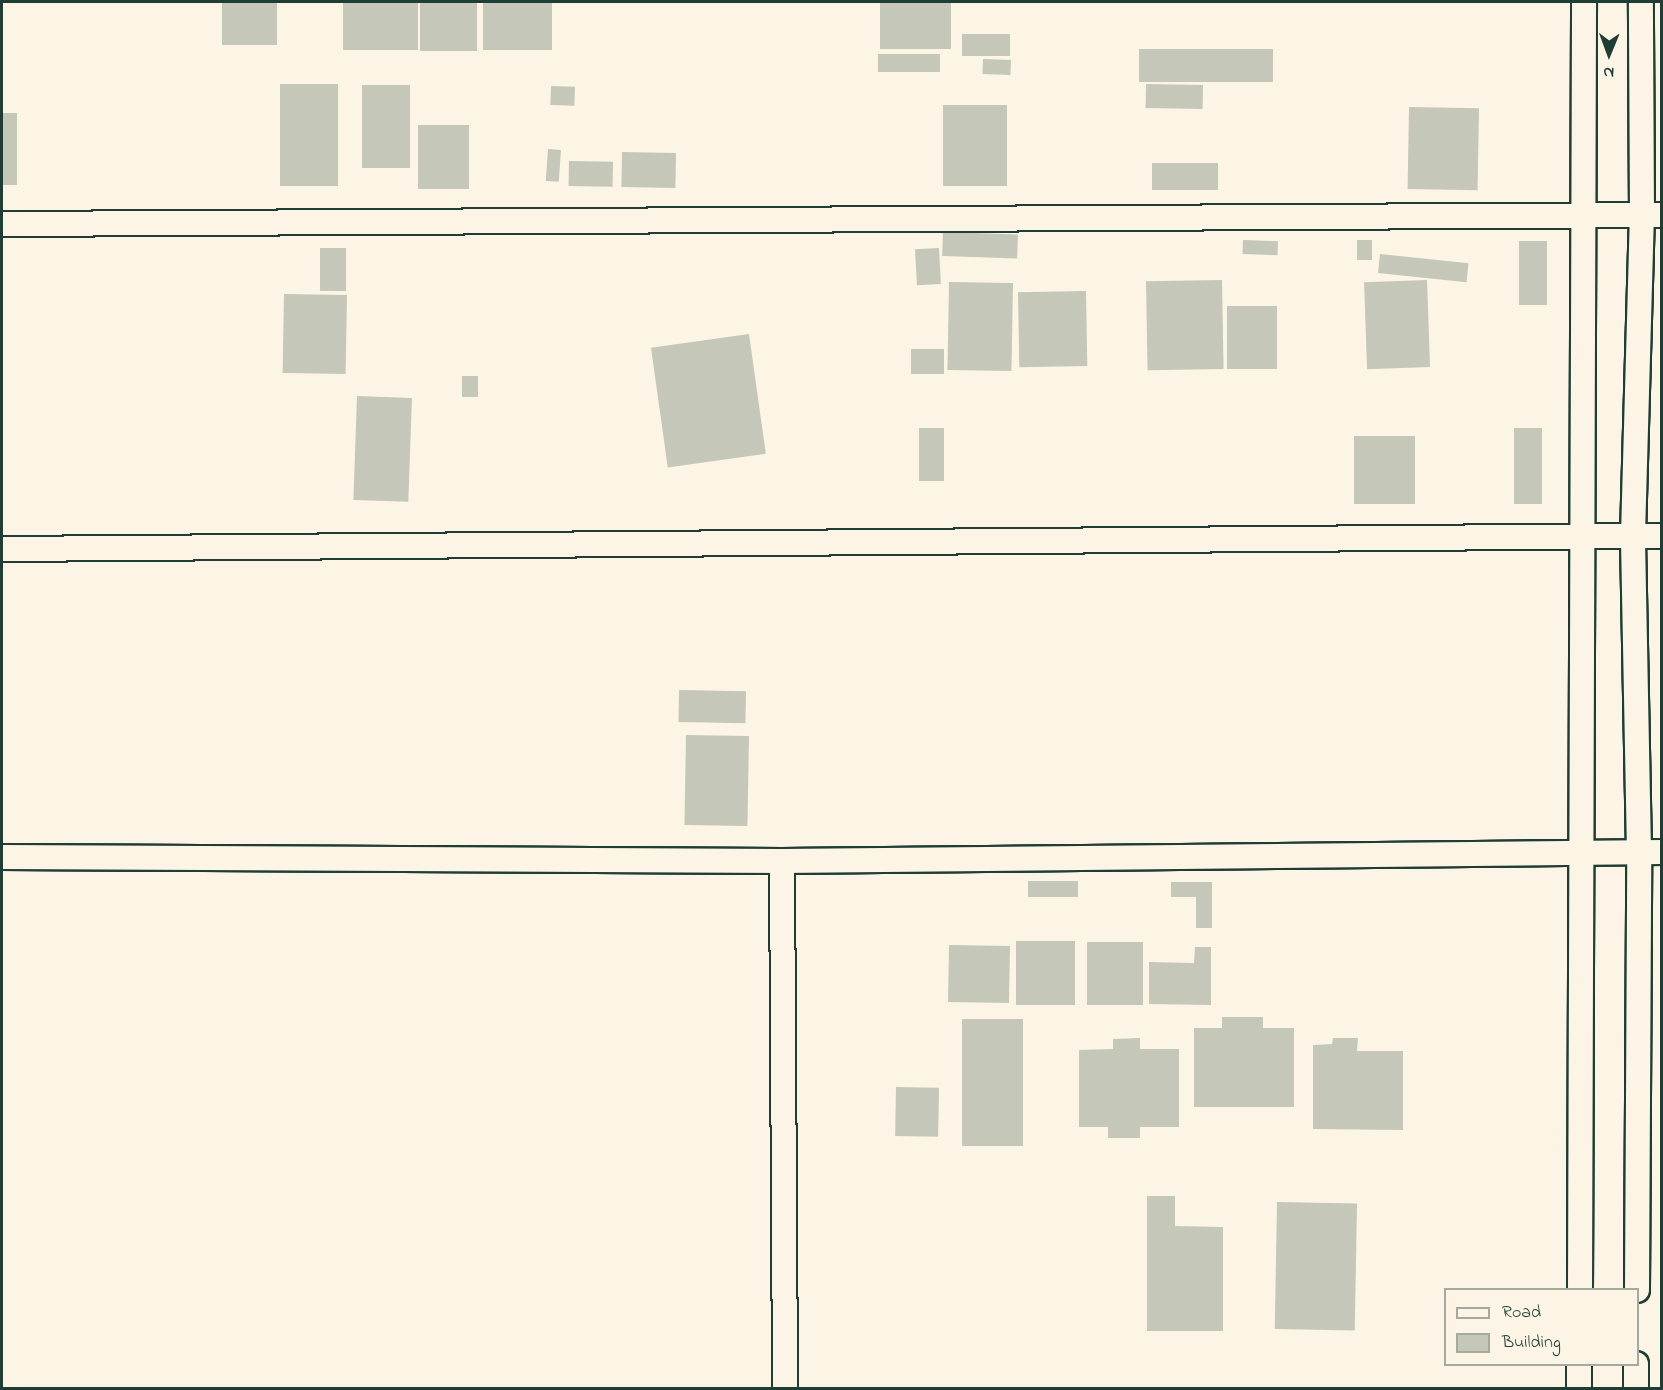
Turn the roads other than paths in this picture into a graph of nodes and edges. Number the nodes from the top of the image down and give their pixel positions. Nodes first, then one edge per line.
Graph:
1 (1584, 2) edge
2 (1641, 2) edge
3 (1583, 215) junction
4 (1652, 215) edge
5 (2, 224) edge
6 (1633, 535) junction
7 (1582, 536) junction
8 (1662, 536) edge
9 (2, 549) edge
10 (1581, 852) junction
11 (1650, 852) edge
12 (2, 856) edge
13 (782, 861) junction
14 (1580, 1288) edge
15 (1636, 1288) edge
16 (1579, 1366) edge
17 (1636, 1366) edge
18 (785, 1389) edge
19 (1579, 1389) edge
20 (1636, 1389) edge

1 - 3 street
2 - 4 street
3 - 4 street
3 - 5 street
3 - 7 street
4 - 6 street
6 - 7 street
6 - 8 street
6 - 11 street
7 - 9 street
7 - 10 street
10 - 11 street
10 - 13 street
10 - 14 street
11 - 15 street
12 - 13 street
13 - 18 street
16 - 19 street
17 - 20 street

